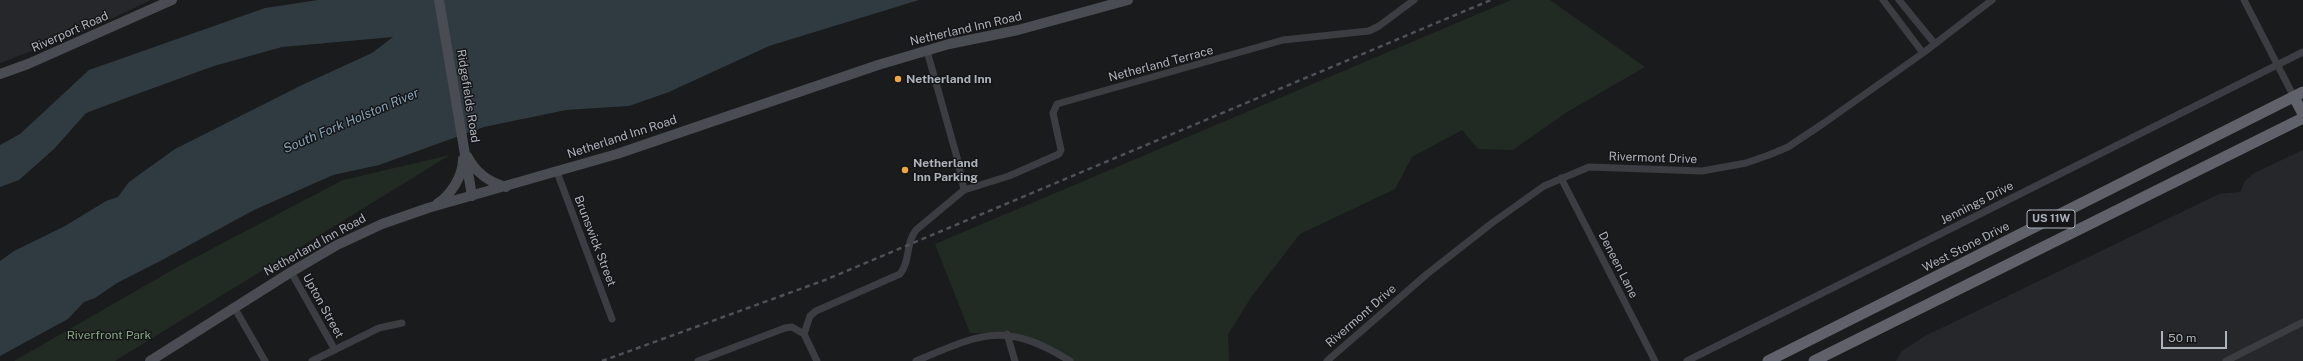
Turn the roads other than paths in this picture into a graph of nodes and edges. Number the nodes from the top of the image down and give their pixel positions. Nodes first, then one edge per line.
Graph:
1 (172, 0) edge
2 (439, 0) edge
3 (1128, 0) edge
4 (1414, 0) edge
5 (1883, 0) edge
6 (1899, 0) edge
7 (1992, 0) edge
8 (2244, 0) edge
9 (1935, 44) junction
10 (927, 51) junction
11 (1923, 52) junction
12 (2303, 52) edge
13 (2278, 64) junction
14 (0, 74) edge
15 (2298, 94) edge
16 (2303, 114) edge
17 (2303, 118) edge
18 (466, 162) junction
19 (557, 172) junction
20 (1561, 178) junction
21 (506, 187) junction
22 (964, 190) junction
23 (472, 196) junction
24 (428, 208) junction
25 (291, 272) junction
26 (234, 307) junction
27 (612, 319) dead end
28 (2303, 322) edge
29 (402, 323) dead end
30 (804, 334) junction
31 (1007, 334) junction
32 (335, 350) junction
33 (150, 361) edge
34 (265, 361) edge
35 (312, 361) edge
36 (698, 361) edge
37 (817, 361) edge
38 (916, 361) edge
39 (1015, 361) edge
40 (1070, 361) edge
41 (1327, 361) edge
42 (1655, 361) edge
43 (1686, 361) edge
44 (1768, 361) edge
45 (1814, 361) edge
46 (2226, 361) edge

1 - 14 main road, Riverport Road
2 - 18 main road, Ridgefields Road
3 - 10 main road, Netherland Inn Road
4 - 22 street, Netherland Terrace
5 - 11 street
6 - 9 street
7 - 9 street, Rivermont Drive
8 - 13 street
9 - 11 street, Rivermont Drive
10 - 19 main road, Netherland Inn Road
10 - 22 street
11 - 20 street, Rivermont Drive
12 - 13 street, Jennings Drive
13 - 15 street
13 - 43 street, Jennings Drive
15 - 16 highway
15 - 44 highway, West Stone Drive / US 11W
17 - 45 highway, US 11W
18 - 21 main road
18 - 23 main road, Ridgefields Road
18 - 24 main road
19 - 21 main road, Netherland Inn Road
19 - 27 street, Brunswick Street
20 - 41 street, Rivermont Drive
20 - 42 street, Deneen Lane
21 - 23 main road, Netherland Inn Road
22 - 30 street
23 - 24 main road, Netherland Inn Road
24 - 25 main road, Netherland Inn Road
25 - 26 main road, Netherland Inn Road
25 - 32 street, Upton Street
26 - 33 main road, Netherland Inn Road
26 - 34 street
28 - 46 street
29 - 32 street
30 - 36 street
30 - 37 street
31 - 38 street
31 - 39 street
31 - 40 street
32 - 35 street

